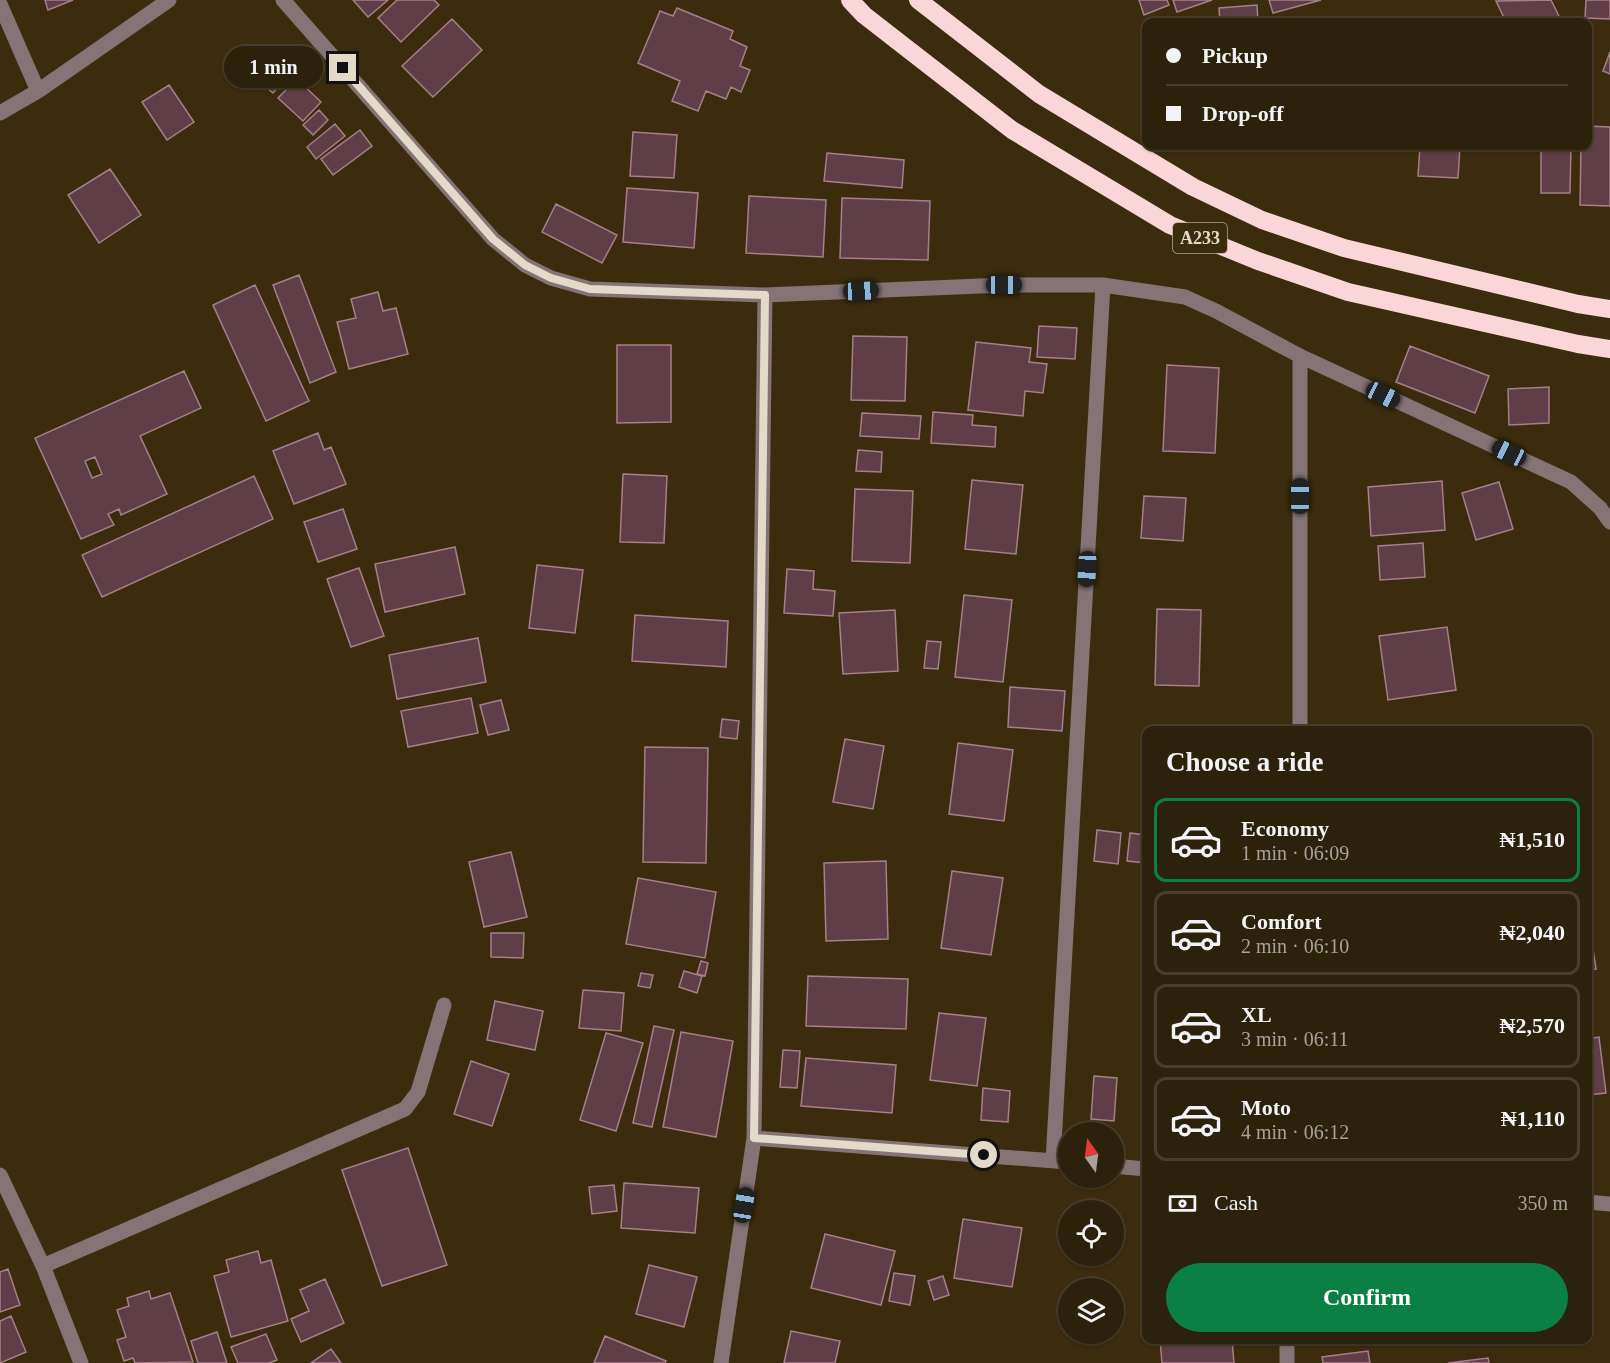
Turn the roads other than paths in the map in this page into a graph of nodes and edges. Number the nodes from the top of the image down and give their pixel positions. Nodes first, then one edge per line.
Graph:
1 (170, 0) edge
2 (283, 0) edge
3 (850, 0) edge
4 (918, 0) edge
5 (0, 4) edge
6 (38, 91) junction
7 (0, 113) edge
8 (1103, 285) junction
9 (765, 295) junction
10 (1610, 309) edge
11 (1610, 349) edge
12 (1300, 356) junction
13 (1610, 522) edge
14 (1300, 726) edge
15 (444, 1005) dead end
16 (1063, 1122) edge
17 (754, 1138) junction
18 (1058, 1161) edge
19 (1124, 1167) edge
20 (1142, 1169) edge
21 (0, 1175) edge
22 (1592, 1202) edge
23 (1610, 1204) edge
24 (43, 1266) junction
25 (1287, 1344) edge
26 (81, 1363) edge
27 (721, 1363) edge
28 (1287, 1363) edge

1 - 6 street
2 - 9 street
3 - 11 highway, A233
4 - 10 highway, A233
5 - 6 street
6 - 7 street
8 - 9 street
8 - 12 street
8 - 16 street
9 - 17 street
12 - 13 street
12 - 14 street
15 - 24 street
17 - 18 street
17 - 27 street
19 - 20 street
21 - 24 street
22 - 23 street
24 - 26 street
25 - 28 street

